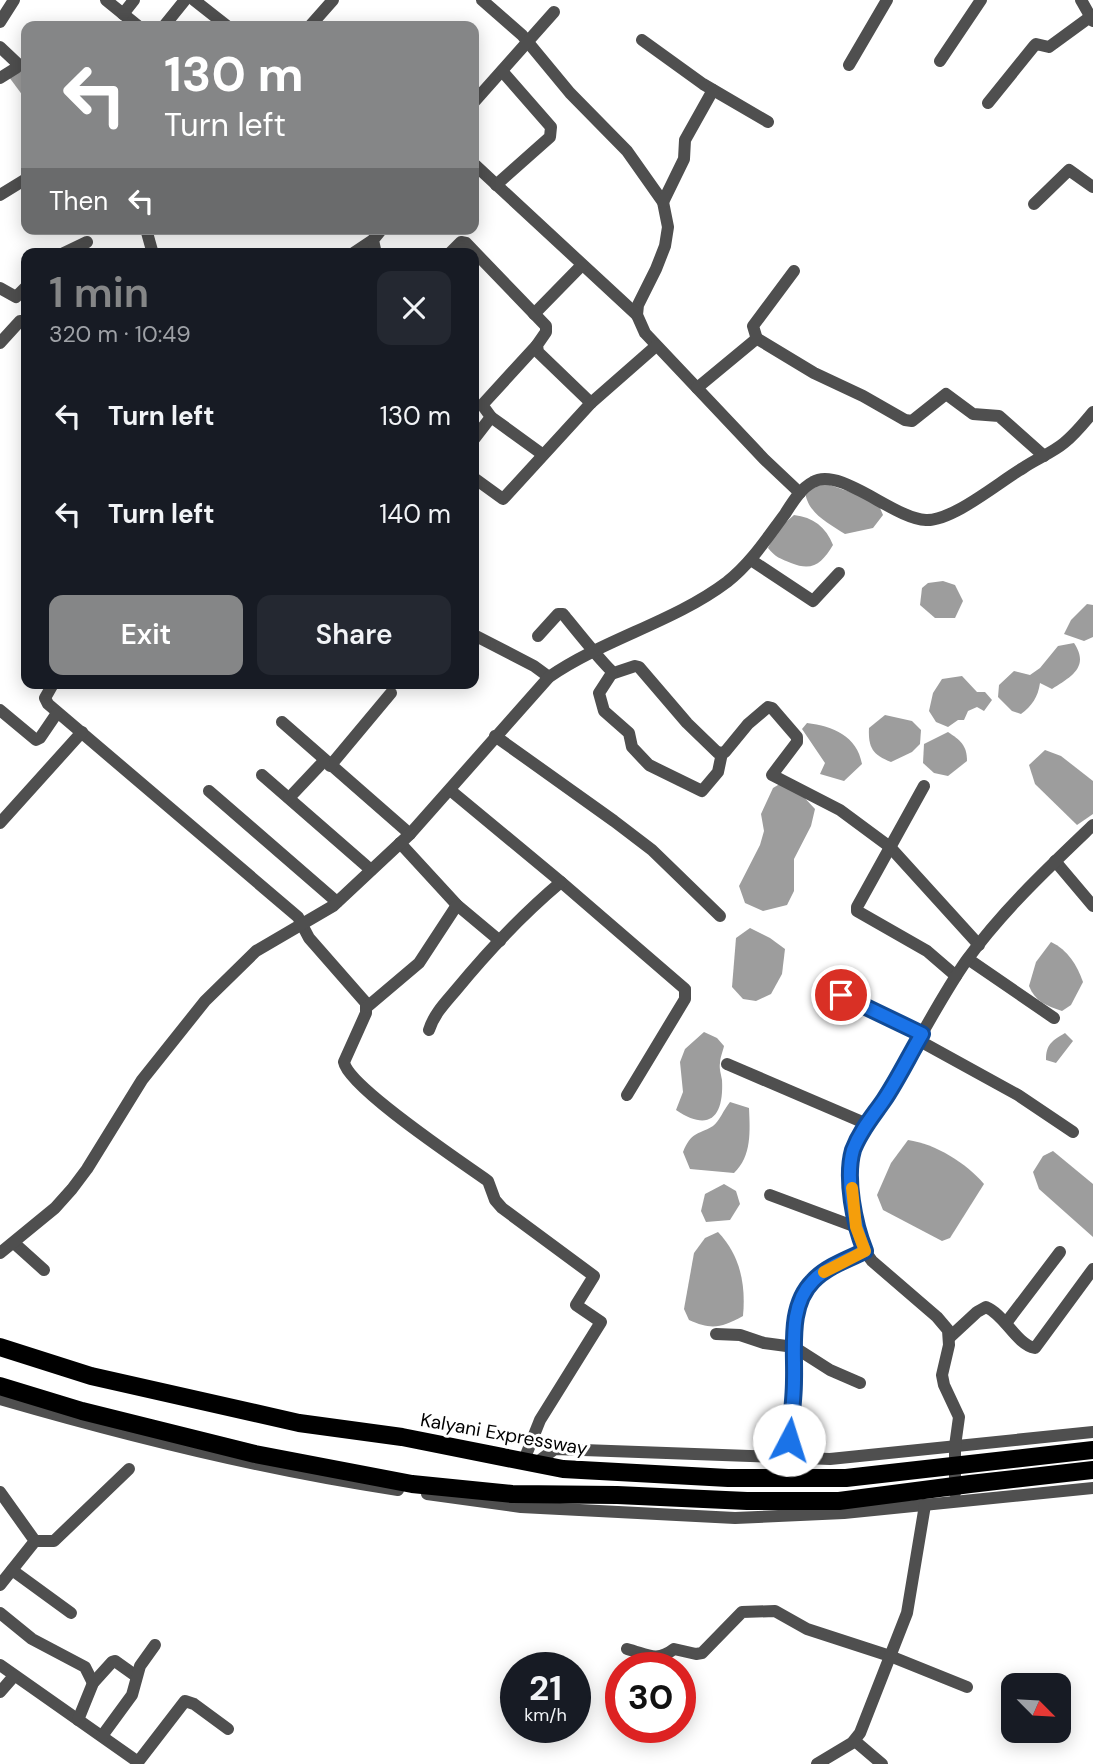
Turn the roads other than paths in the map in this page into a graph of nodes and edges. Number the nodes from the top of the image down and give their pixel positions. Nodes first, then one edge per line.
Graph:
1 (13, 0) edge
2 (106, 0) edge
3 (134, 0) edge
4 (185, 0) edge
5 (194, 0) edge
6 (333, 0) edge
7 (482, 0) edge
8 (887, 0) edge
9 (981, 0) edge
10 (1081, 0) edge
11 (555, 12) dead end
12 (123, 14) junction
13 (1092, 19) edge
14 (132, 21) edge
15 (168, 21) edge
16 (221, 21) edge
17 (314, 21) edge
18 (0, 22) edge
19 (642, 40) dead end
20 (528, 43) junction
21 (0, 47) edge
22 (940, 61) dead end
23 (849, 65) dead end
24 (502, 71) junction
25 (0, 78) edge
26 (713, 90) junction
27 (479, 96) edge
28 (988, 103) dead end
29 (768, 122) dead end
30 (479, 169) edge
31 (21, 182) edge
32 (496, 185) junction
33 (1093, 187) edge
34 (0, 195) edge
35 (663, 202) junction
36 (1034, 204) dead end
37 (377, 235) edge
38 (373, 240) junction
39 (87, 242) dead end
40 (74, 248) edge
41 (361, 248) edge
42 (375, 248) edge
43 (455, 248) edge
44 (471, 248) edge
45 (479, 257) edge
46 (582, 265) junction
47 (794, 271) dead end
48 (0, 288) edge
49 (21, 292) edge
50 (534, 314) junction
51 (637, 315) junction
52 (21, 321) edge
53 (756, 338) junction
54 (0, 343) edge
55 (537, 345) junction
56 (656, 346) junction
57 (697, 388) junction
58 (591, 403) junction
59 (1093, 412) edge
60 (491, 417) junction
61 (479, 433) edge
62 (542, 454) junction
63 (1044, 456) junction
64 (479, 482) edge
65 (800, 493) junction
66 (751, 560) junction
67 (839, 573) dead end
68 (538, 636) dead end
69 (479, 638) edge
70 (595, 650) junction
71 (612, 673) junction
72 (548, 677) junction
73 (50, 689) edge
74 (391, 693) dead end
75 (0, 710) edge
76 (57, 713) junction
77 (282, 722) dead end
78 (82, 732) junction
79 (495, 736) junction
80 (722, 753) junction
81 (327, 764) junction
82 (262, 775) dead end
83 (924, 786) dead end
84 (450, 790) junction
85 (209, 792) dead end
86 (289, 798) junction
87 (0, 823) edge
88 (1093, 825) edge
89 (410, 834) junction
90 (400, 843) junction
91 (890, 847) junction
92 (1055, 861) junction
93 (371, 870) junction
94 (561, 882) junction
95 (337, 902) junction
96 (457, 905) junction
97 (1093, 906) edge
98 (720, 916) dead end
99 (303, 925) junction
100 (500, 941) junction
101 (979, 945) junction
102 (968, 959) junction
103 (956, 976) junction
104 (821, 985) dead end
105 (367, 1007) junction
106 (1054, 1018) dead end
107 (429, 1030) dead end
108 (920, 1037) junction
109 (727, 1064) dead end
110 (627, 1095) dead end
111 (867, 1124) junction
112 (1073, 1132) dead end
113 (770, 1195) dead end
114 (856, 1227) junction
115 (14, 1243) junction
116 (865, 1251) junction
117 (1060, 1252) dead end
118 (0, 1253) edge
119 (1093, 1269) edge
120 (44, 1270) dead end
121 (1006, 1323) junction
122 (716, 1334) dead end
123 (950, 1337) junction
124 (0, 1347) edge
125 (794, 1348) junction
126 (860, 1383) dead end
127 (0, 1387) edge
128 (0, 1399) edge
129 (1093, 1432) edge
130 (955, 1446) junction
131 (1093, 1450) edge
132 (790, 1458) junction
133 (530, 1461) junction
134 (129, 1469) dead end
135 (1093, 1470) edge
136 (1093, 1488) edge
137 (0, 1492) edge
138 (955, 1502) junction
139 (926, 1505) junction
140 (35, 1541) junction
141 (12, 1570) junction
142 (0, 1585) edge
143 (0, 1613) edge
144 (71, 1613) dead end
145 (155, 1645) dead end
146 (627, 1648) dead end
147 (890, 1656) junction
148 (0, 1665) edge
149 (14, 1676) junction
150 (136, 1676) junction
151 (93, 1683) junction
152 (967, 1687) dead end
153 (0, 1692) edge
154 (78, 1720) junction
155 (228, 1729) dead end
156 (102, 1736) junction
157 (855, 1741) junction
158 (137, 1763) edge
159 (817, 1764) edge
160 (882, 1764) edge

1 - 18 street
2 - 12 street
3 - 12 street
4 - 15 street
5 - 16 street
6 - 17 street
7 - 20 street
8 - 23 street
9 - 22 street
10 - 13 street
11 - 20 street
12 - 14 street
13 - 28 street
19 - 26 street
20 - 24 street
20 - 35 street
21 - 25 street
24 - 27 street
24 - 32 street
26 - 29 street
26 - 35 street
30 - 32 street
31 - 34 street
32 - 46 street
33 - 36 street
35 - 51 street
37 - 38 street
38 - 41 street
38 - 42 street
39 - 40 street
43 - 44 street
45 - 50 street
46 - 50 street
46 - 51 street
47 - 53 street
48 - 49 street
50 - 55 street
51 - 56 street
52 - 54 street
53 - 57 street
53 - 63 street
55 - 58 street
55 - 60 street
56 - 57 street
56 - 58 street
57 - 65 street
58 - 62 street
59 - 63 street
60 - 61 street
60 - 62 street
62 - 64 street
63 - 65 street
65 - 66 street
66 - 67 street
66 - 70 street
68 - 70 street
69 - 72 street
70 - 71 street
70 - 72 street
71 - 80 street
71 - 80 street
72 - 79 street
73 - 76 street
74 - 81 street
75 - 76 street
76 - 78 street
77 - 81 street
78 - 87 street
78 - 99 street
79 - 84 street
79 - 98 street
80 - 91 street
81 - 86 street
81 - 89 street
82 - 86 street
83 - 91 street
84 - 89 street
84 - 94 street
85 - 95 street
86 - 93 street
88 - 92 street
89 - 90 street
90 - 93 street
90 - 96 street
91 - 101 street
91 - 103 street
92 - 97 street
92 - 101 street
93 - 95 street
94 - 100 street
94 - 110 street
95 - 99 street
96 - 100 street
96 - 105 street
99 - 105 street
99 - 115 street
100 - 107 street
101 - 102 street
102 - 103 street
102 - 106 street
103 - 108 street
104 - 108 street
105 - 133 street
108 - 111 street
108 - 112 street
109 - 111 street
111 - 114 street
113 - 114 street
114 - 116 street
115 - 118 street
115 - 120 street
116 - 123 street
116 - 125 street
117 - 121 street
119 - 121 street
121 - 123 street
122 - 125 street
123 - 130 street
124 - 133 highway, Kalyani Expressway
125 - 126 street
125 - 132 street
127 - 135 highway
128 - 139 street
129 - 130 street
130 - 132 street
130 - 138 street
131 - 133 highway, Kalyani Expressway
132 - 133 street
134 - 140 street
136 - 138 street
137 - 140 street
138 - 139 street
139 - 147 street
140 - 141 street
141 - 142 street
141 - 144 street
143 - 151 street
145 - 150 street
146 - 147 street
147 - 152 street
147 - 157 street
148 - 149 street
149 - 153 street
149 - 154 street
150 - 151 street
150 - 156 street
151 - 154 street
154 - 156 street
155 - 158 street
156 - 158 street
157 - 159 street
157 - 160 street

